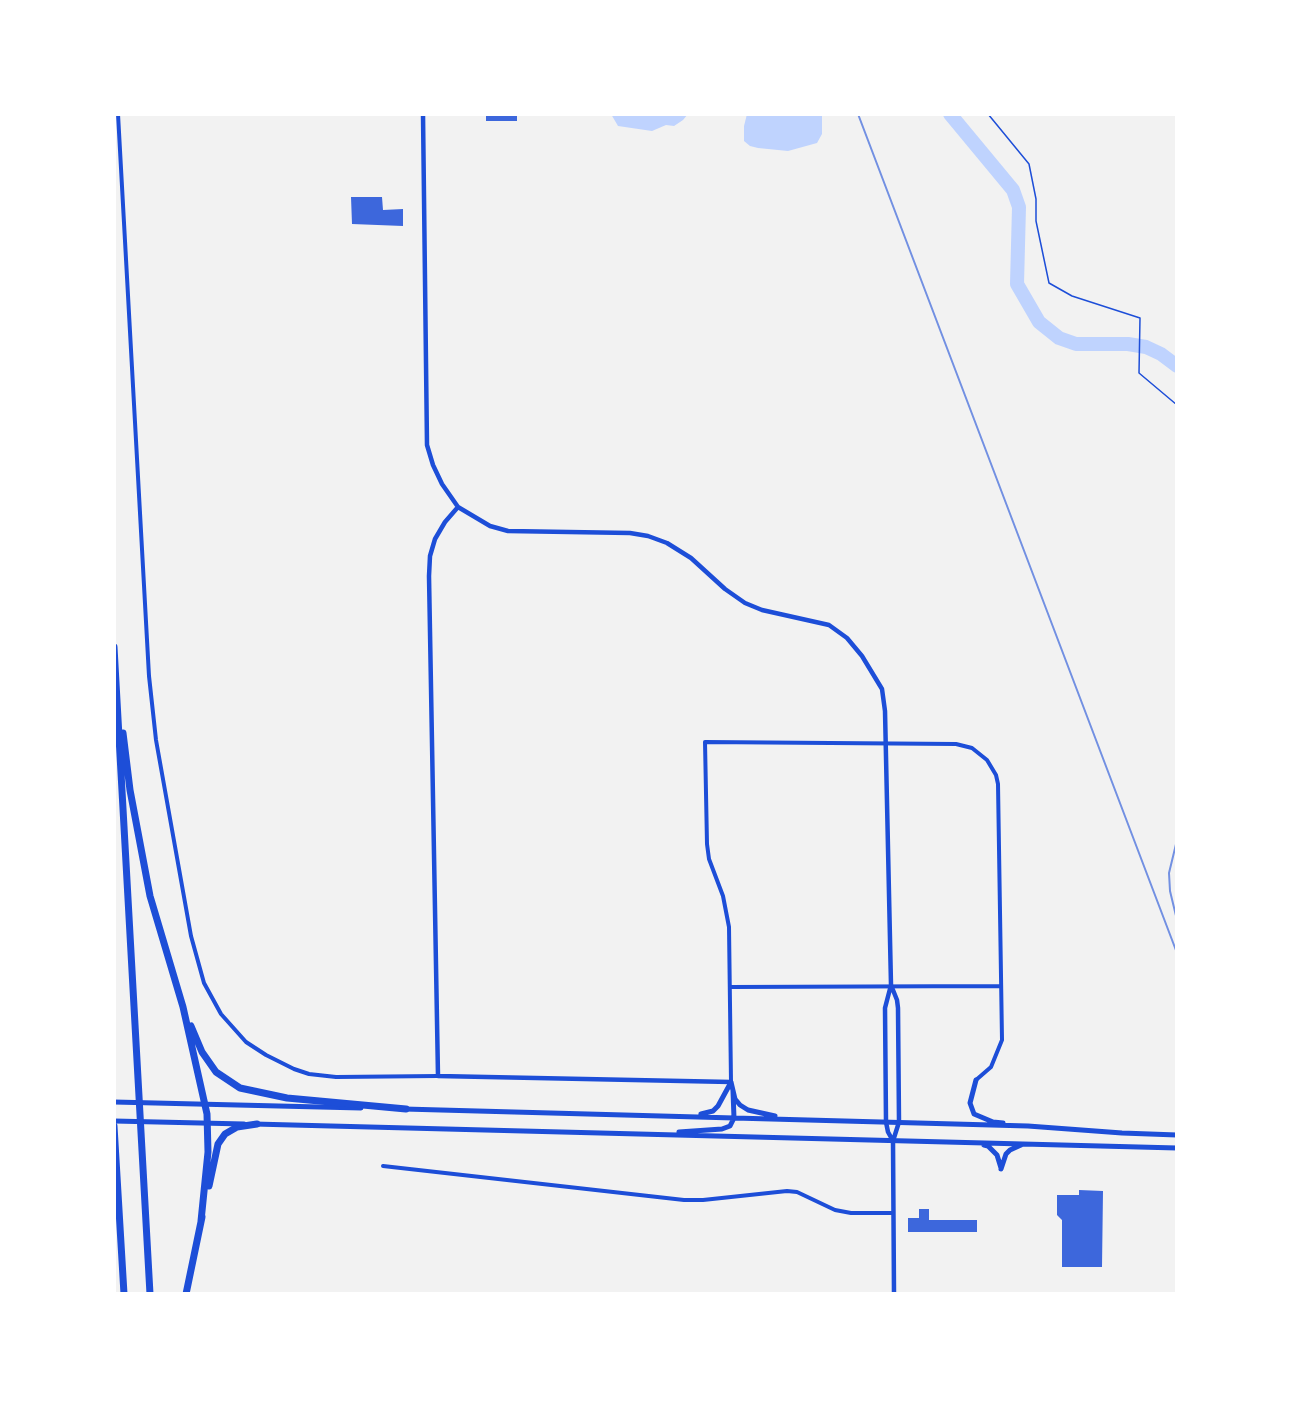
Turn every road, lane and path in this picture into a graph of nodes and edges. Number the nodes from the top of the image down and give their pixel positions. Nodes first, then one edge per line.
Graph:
1 (118, 114) edge
2 (423, 114) edge
3 (988, 114) edge
4 (1177, 405) edge
5 (458, 507) junction
6 (114, 647) edge
7 (116, 676) junction
8 (886, 743) junction
9 (891, 985) junction
10 (1001, 986) junction
11 (730, 987) junction
12 (183, 1007) junction
13 (438, 1076) junction
14 (976, 1080) joint
15 (730, 1082) junction
16 (733, 1091) junction
17 (114, 1102) edge
18 (205, 1105) junction
19 (406, 1109) junction
20 (691, 1117) junction
21 (734, 1118) junction
22 (788, 1119) junction
23 (114, 1121) edge
24 (886, 1122) junction
25 (899, 1122) junction
26 (208, 1123) junction
27 (256, 1124) junction
28 (114, 1126) edge
29 (1028, 1126) junction
30 (618, 1133) junction
31 (1177, 1135) edge
32 (894, 1141) junction
33 (976, 1143) junction
34 (1027, 1143) junction
35 (1177, 1148) edge
36 (116, 1159) junction
37 (383, 1166) dead end
38 (114, 1189) edge
39 (893, 1213) junction
40 (201, 1221) junction
41 (124, 1294) edge
42 (150, 1294) edge
43 (186, 1294) edge
44 (894, 1294) edge

1 - 13 street
2 - 5 street
3 - 4 path
5 - 8 street
5 - 13 street
6 - 7 highway
7 - 12 highway
7 - 42 highway
8 - 9 street
8 - 10 street
8 - 11 street
9 - 10 street
9 - 11 street
9 - 24 street
9 - 25 street
10 - 14 street
11 - 15 street
12 - 18 highway
12 - 19 highway
13 - 15 street
14 - 29 main road
15 - 16 main road
15 - 20 main road
16 - 21 main road
16 - 22 main road
17 - 18 main road
18 - 19 main road
18 - 26 highway
19 - 20 main road
20 - 21 main road
21 - 22 main road
21 - 30 main road
22 - 24 main road
23 - 26 main road
24 - 25 main road
24 - 32 street
25 - 29 main road
25 - 32 street
26 - 27 main road
26 - 40 highway
27 - 30 main road
27 - 40 highway
28 - 36 highway
29 - 31 main road
30 - 32 main road
32 - 33 main road
32 - 39 street
33 - 34 main road
33 - 34 main road
34 - 35 main road
36 - 38 highway
36 - 41 highway
37 - 39 street
39 - 44 street
40 - 43 highway

